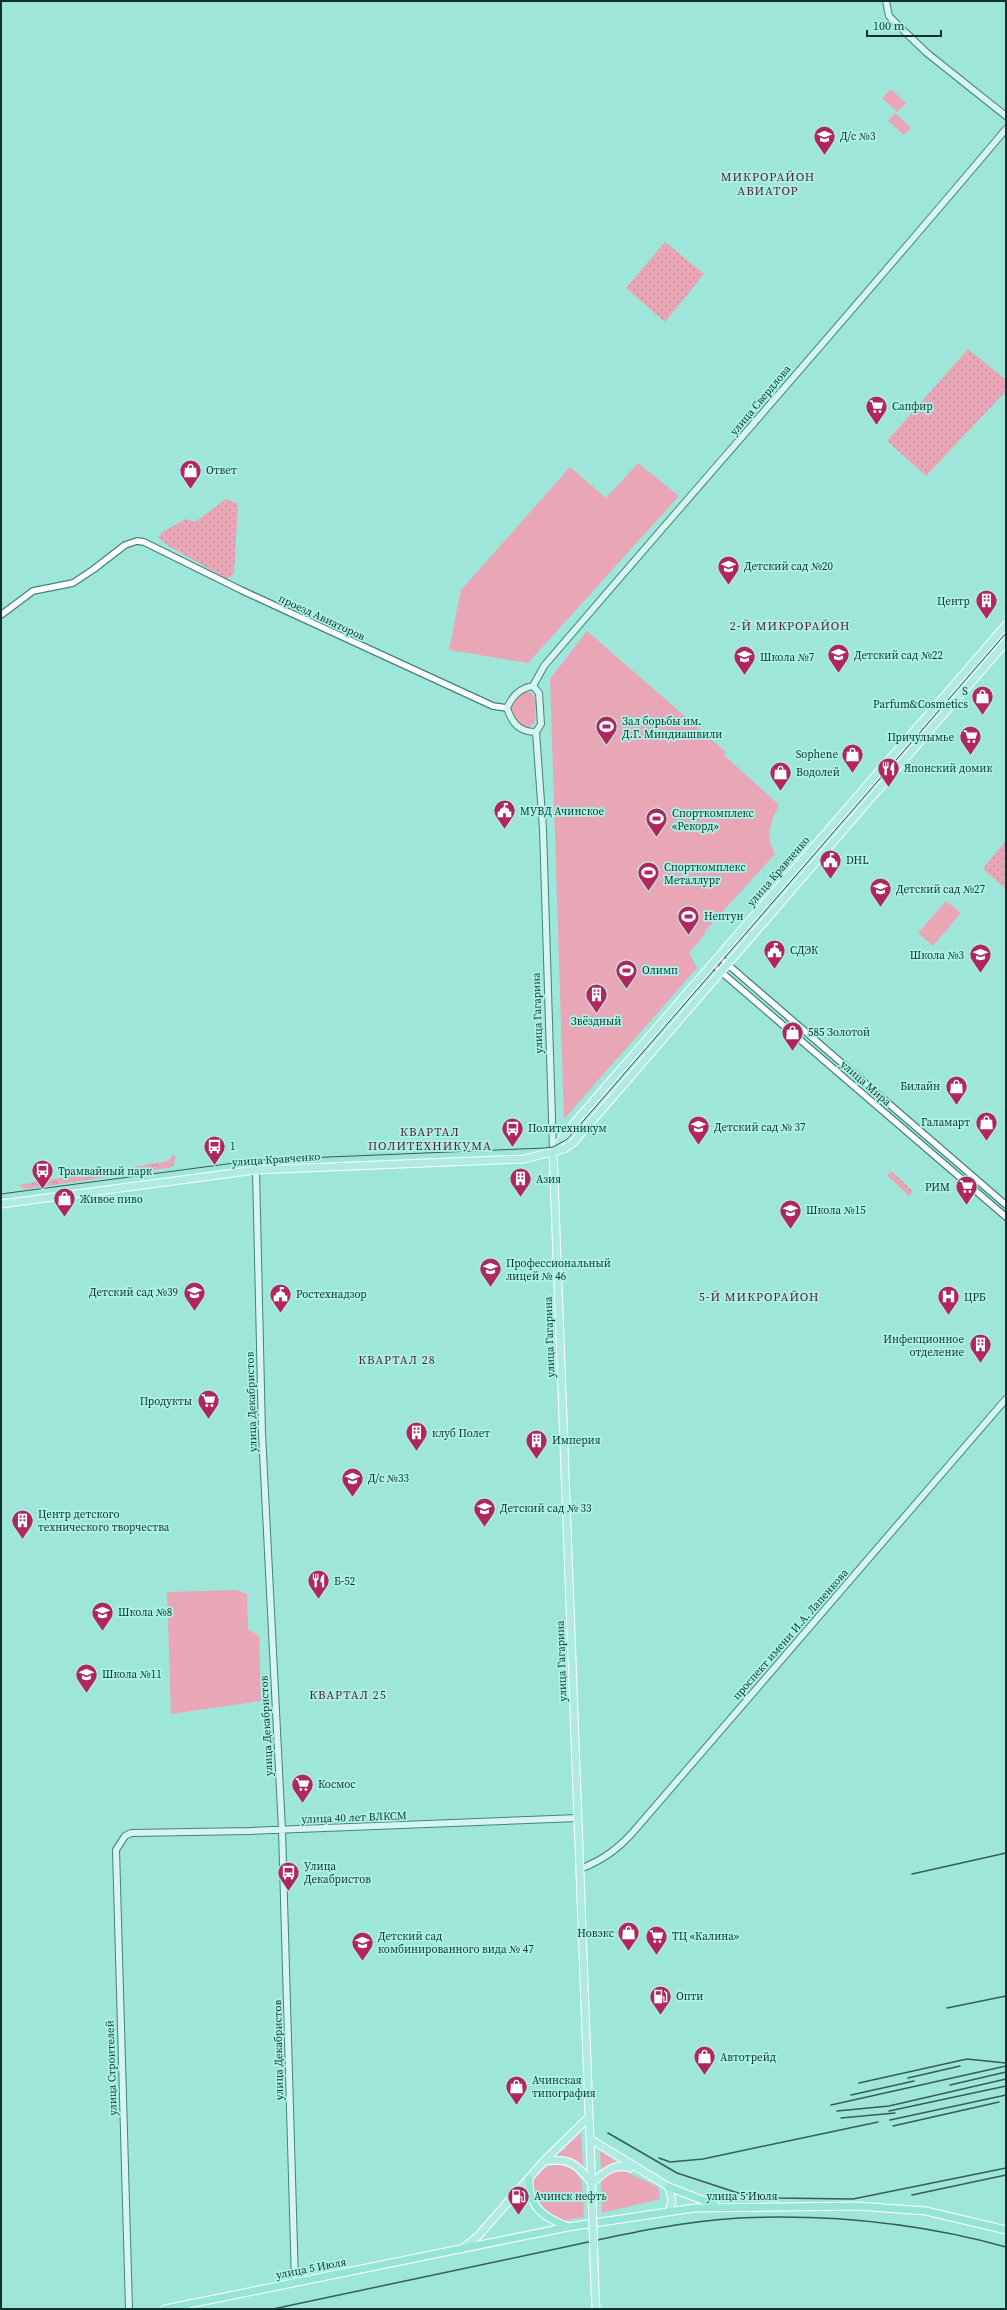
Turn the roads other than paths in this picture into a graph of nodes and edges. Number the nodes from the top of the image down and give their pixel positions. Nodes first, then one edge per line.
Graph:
1 (886, 4) edge
2 (1006, 116) edge
3 (1006, 129) edge
4 (1, 615) edge
5 (1006, 625) edge
6 (1006, 642) edge
7 (533, 686) junction
8 (507, 708) junction
9 (536, 732) junction
10 (718, 956) junction
11 (712, 964) junction
12 (727, 964) junction
13 (721, 971) junction
14 (918, 1129) junction
15 (914, 1137) junction
16 (553, 1151) junction
17 (256, 1170) junction
18 (1, 1204) edge
19 (1004, 1204) edge
20 (997, 1210) junction
21 (1006, 1217) edge
22 (1006, 1400) edge
23 (578, 1818) junction
24 (282, 1830) junction
25 (131, 1833) joint
26 (580, 1869) junction
27 (589, 2117) junction
28 (590, 2139) junction
29 (544, 2162) junction
30 (636, 2169) junction
31 (529, 2179) junction
32 (592, 2183) junction
33 (669, 2187) junction
34 (723, 2207) junction
35 (669, 2211) junction
36 (568, 2227) junction
37 (1006, 2230) edge
38 (478, 2236) junction
39 (479, 2246) junction
40 (462, 2249) junction
41 (296, 2282) junction
42 (129, 2309) edge
43 (165, 2309) edge
44 (596, 2309) edge

1 - 2 main road
3 - 7 main road, улица Свердлова
4 - 8 street, проезд Авиаторов
5 - 10 main road, улица Кравченко
6 - 12 main road, улица Кравченко
7 - 8 main road
7 - 9 main road
8 - 9 main road
9 - 16 main road, улица Гагарина
10 - 11 main road, улица Кравченко
10 - 12 street, улица Мира
11 - 13 street, улица Мира
11 - 16 main road, улица Кравченко
12 - 13 main road, улица Кравченко
12 - 14 street, улица Мира
13 - 15 street, улица Мира
13 - 16 main road, улица Кравченко
14 - 15 street
14 - 19 street, улица Мира
15 - 20 street, улица Мира
16 - 17 main road, улица Кравченко
16 - 23 main road, улица Гагарина
17 - 18 main road, улица Кравченко
17 - 24 main road, улица Декабристов
19 - 20 street
20 - 21 street, улица Мира
22 - 26 main road, проспект имени И.А. Лапенкова
23 - 24 main road, улица 40 лет ВЛКСМ
23 - 26 main road, улица Гагарина
24 - 25 main road, улица 40 лет ВЛКСМ
24 - 41 main road, улица Декабристов
25 - 42 main road, улица Строителей
26 - 27 main road, улица Гагарина
27 - 28 main road, улица Гагарина
27 - 29 main road
28 - 30 main road
28 - 32 main road, улица Гагарина
29 - 31 main road
29 - 32 main road
30 - 32 main road
30 - 33 main road
31 - 36 highway
31 - 38 main road
32 - 44 main road, улица Гагарина, bridge
33 - 34 highway
33 - 35 main road
34 - 35 highway, улица 5 Июля
34 - 37 highway, улица 5 Июля
35 - 36 highway, улица 5 Июля
36 - 39 highway, улица 5 Июля
38 - 39 main road
38 - 40 main road
39 - 40 highway, улица 5 Июля
40 - 41 highway, улица 5 Июля
41 - 43 highway, улица 5 Июля

